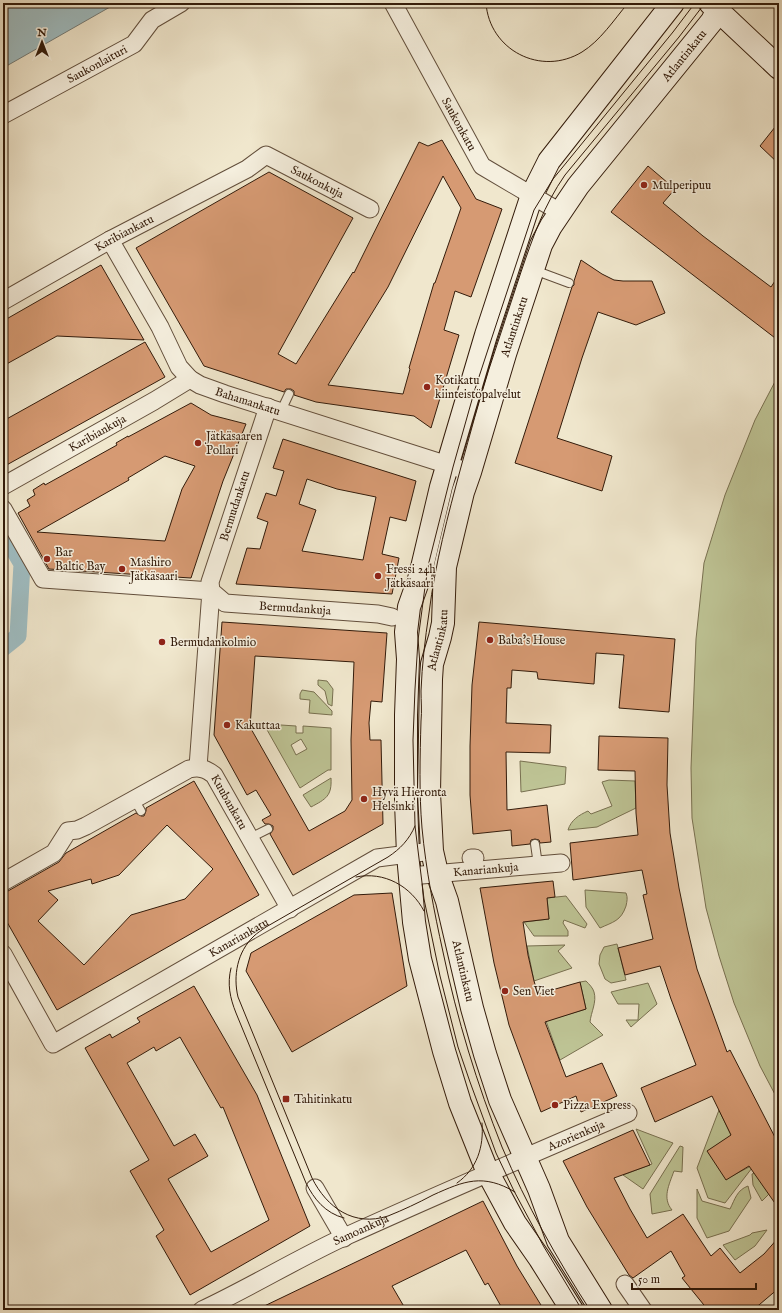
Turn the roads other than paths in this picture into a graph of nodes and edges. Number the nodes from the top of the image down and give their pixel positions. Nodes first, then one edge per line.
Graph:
1 (182, 3) edge
2 (392, 3) edge
3 (673, 3) edge
4 (716, 6) edge
5 (779, 68) edge
6 (3, 115) edge
7 (266, 155) joint
8 (532, 195) junction
9 (370, 208) dead end
10 (560, 212) junction
11 (110, 240) junction
12 (533, 270) junction
13 (569, 283) dead end
14 (3, 301) edge
15 (190, 379) junction
16 (289, 394) dead end
17 (274, 409) junction
18 (459, 469) junction
19 (3, 486) edge
20 (3, 509) edge
21 (211, 587) junction
22 (392, 617) dead end
23 (198, 767) junction
24 (268, 829) dead end
25 (250, 838) junction
26 (535, 844) dead end
27 (432, 851) junction
28 (561, 863) dead end
29 (409, 865) junction
30 (538, 865) junction
31 (437, 873) junction
32 (3, 882) edge
33 (290, 909) junction
34 (3, 954) edge
35 (628, 1113) dead end
36 (524, 1158) junction
37 (488, 1173) junction
38 (315, 1188) dead end
39 (344, 1238) junction
40 (625, 1284) dead end
41 (202, 1310) edge
42 (572, 1310) edge
43 (601, 1310) edge
44 (643, 1310) edge

1 - 6 street, Saukonlaituri
2 - 8 street, Saukonkatu
3 - 8 street, Atlantinkatu
4 - 5 street
4 - 10 street, Atlantinkatu
7 - 9 street, Saukonkuja
7 - 11 street, Karibiankatu
8 - 10 street, Saukonkatu
8 - 18 street, Atlantinkatu
10 - 12 street, Atlantinkatu
11 - 14 street, Karibiankatu
11 - 15 street, Bahamankatu
12 - 13 lane
12 - 18 street, Atlantinkatu
15 - 17 street, Bahamankatu
15 - 19 street, Karibiankuja
16 - 17 lane
17 - 18 street, Bahamankatu
17 - 21 street, Bermudankatu
18 - 27 street, Atlantinkatu
18 - 29 street, Atlantinkatu
20 - 21 street
21 - 22 street, Bermudankuja
21 - 23 street
23 - 25 street, Kuubankatu
23 - 32 street, Kuubankatu
24 - 25 lane
25 - 33 street, Kuubankatu
26 - 30 lane
27 - 29 street, Kanariankatu
27 - 31 street, Atlantinkatu
28 - 30 street, Kanariankuja
29 - 31 street, Kanariankuja
29 - 33 street, Kanariankatu
29 - 37 street, Atlantinkatu
30 - 31 street, Kanariankuja
31 - 36 street, Atlantinkatu
33 - 34 street, Kanariankatu
35 - 36 street, Azorienkuja
36 - 37 street, Samoankuja
36 - 43 street, Atlantinkatu
37 - 39 street, Samoankuja
37 - 42 street, Atlantinkatu
38 - 39 street
39 - 41 street, Samoankuja
40 - 44 street

